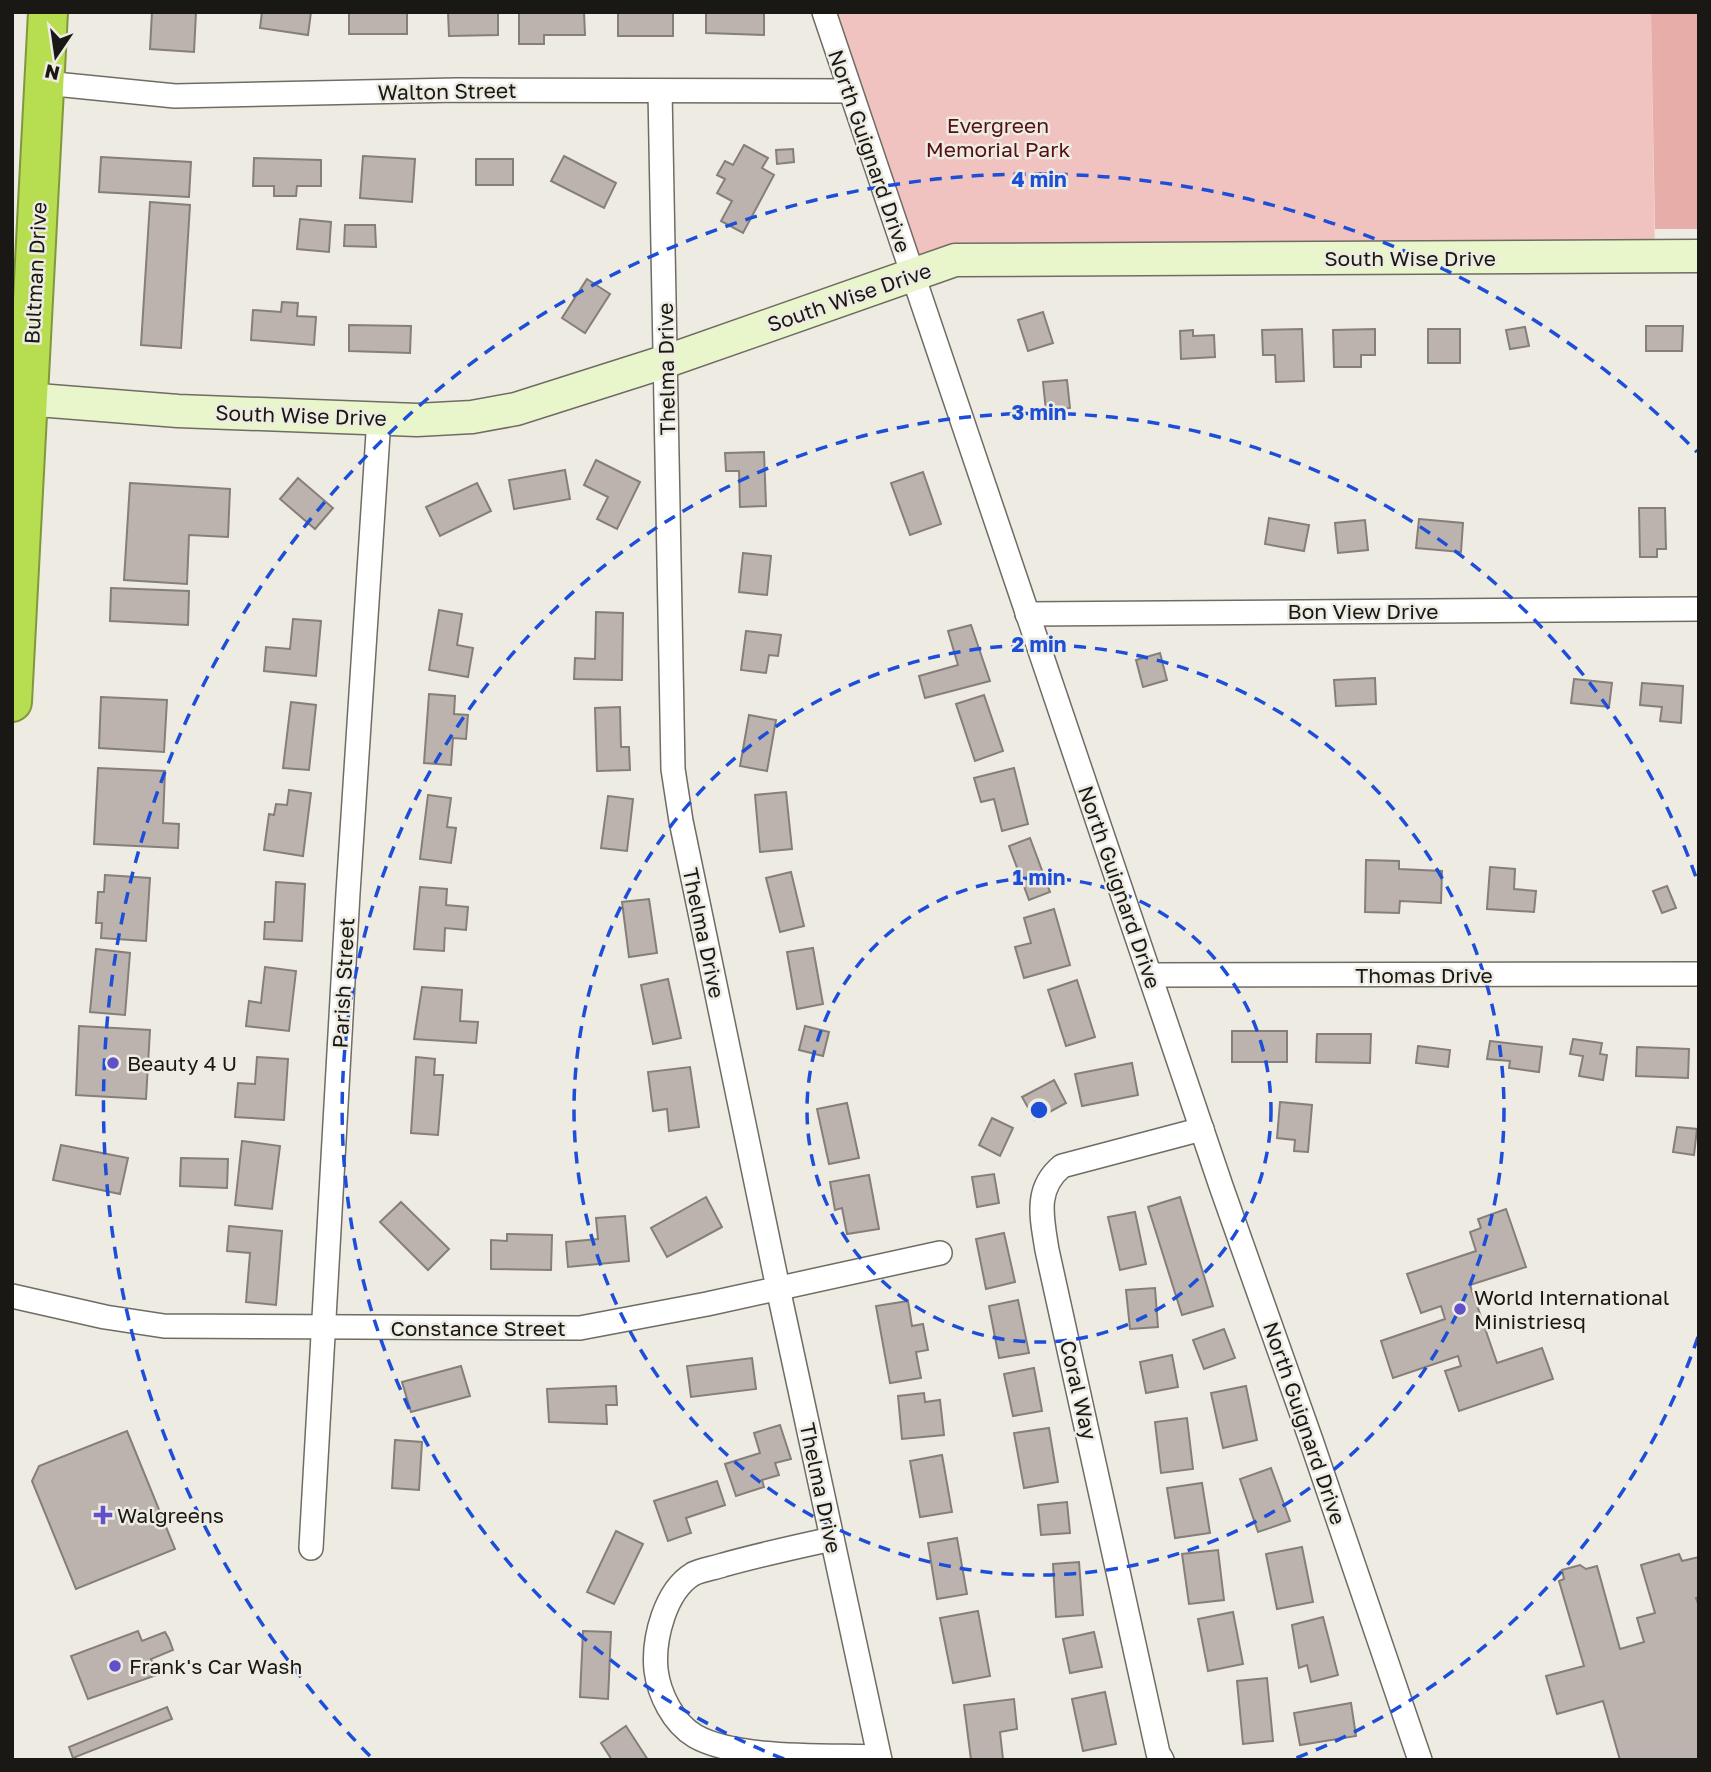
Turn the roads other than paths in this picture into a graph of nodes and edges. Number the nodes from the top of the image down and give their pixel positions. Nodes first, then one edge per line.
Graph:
1 (48, 12) edge
2 (824, 12) edge
3 (45, 83) junction
4 (660, 91) junction
5 (850, 91) junction
6 (1699, 256) edge
7 (912, 274) junction
8 (667, 361) junction
9 (20, 399) edge
10 (379, 418) junction
11 (1699, 609) edge
12 (1027, 614) junction
13 (12, 702) edge
14 (1699, 974) edge
15 (1150, 975) junction
16 (1202, 1129) junction
17 (940, 1253) dead end
18 (778, 1288) junction
19 (12, 1296) edge
20 (324, 1327) junction
21 (832, 1539) junction
22 (311, 1548) dead end
23 (880, 1758) edge
24 (1162, 1760) edge
25 (1420, 1760) edge

1 - 3 highway, Bultman Drive
2 - 5 street, North Guignard Drive
3 - 4 street, Walton Street
3 - 9 highway, Bultman Drive
4 - 5 street, Walton Street
4 - 8 street, Thelma Drive
5 - 7 street, North Guignard Drive
6 - 7 main road, South Wise Drive
7 - 8 main road, South Wise Drive
7 - 12 street, North Guignard Drive
8 - 10 main road, South Wise Drive
8 - 18 street, Thelma Drive
9 - 10 main road, South Wise Drive
9 - 13 highway, Bultman Drive
10 - 20 street, Parish Street
11 - 12 street, Bon View Drive
12 - 15 street, North Guignard Drive
14 - 15 street, Thomas Drive
15 - 16 street, North Guignard Drive
16 - 24 street, Coral Way
16 - 25 street, North Guignard Drive
17 - 18 street, Constance Street
18 - 20 street, Constance Street
18 - 21 street, Thelma Drive
19 - 20 street, Constance Street
20 - 22 street, Parish Street
21 - 23 street, Thelma Drive
21 - 23 street

